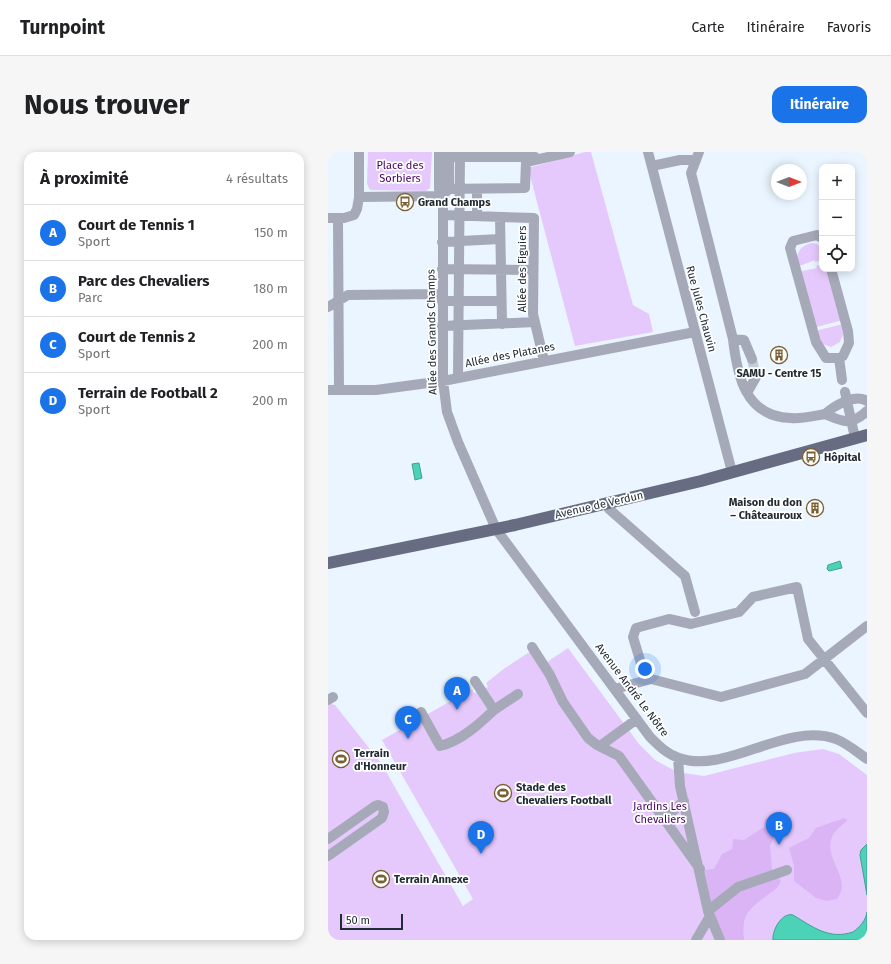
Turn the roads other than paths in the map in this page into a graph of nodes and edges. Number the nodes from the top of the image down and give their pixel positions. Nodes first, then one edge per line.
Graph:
1 (359, 152) edge
2 (570, 152) edge
3 (648, 152) edge
4 (503, 154) edge
5 (439, 155) edge
6 (449, 155) edge
7 (460, 155) edge
8 (697, 156) edge
9 (535, 157) edge
10 (652, 166) junction
11 (477, 189) junction
12 (448, 191) junction
13 (359, 197) junction
14 (443, 215) junction
15 (460, 216) junction
16 (477, 216) junction
17 (500, 217) junction
18 (333, 218) edge
19 (819, 236) edge
20 (500, 239) junction
21 (459, 241) junction
22 (442, 242) junction
23 (442, 269) junction
24 (459, 270) junction
25 (533, 270) junction
26 (501, 271) junction
27 (833, 272) edge
28 (442, 298) junction
29 (458, 300) junction
30 (502, 301) junction
31 (338, 302) junction
32 (328, 307) edge
33 (535, 322) junction
34 (502, 324) junction
35 (458, 325) junction
36 (442, 326) junction
37 (695, 332) junction
38 (733, 339) junction
39 (839, 358) junction
40 (752, 359) tunnel mouth
41 (544, 361) junction
42 (756, 376) tunnel mouth
43 (458, 378) junction
44 (842, 380) dead end
45 (443, 381) junction
46 (328, 390) edge
47 (339, 390) junction
48 (747, 393) junction
49 (846, 397) junction
50 (867, 401) edge
51 (867, 411) edge
52 (825, 414) junction
53 (852, 422) junction
54 (861, 436) edge
55 (732, 472) junction
56 (606, 503) junction
57 (496, 529) junction
58 (328, 563) edge
59 (694, 612) dead end
60 (865, 630) edge
61 (532, 647) dead end
62 (824, 658) junction
63 (646, 680) junction
64 (476, 681) dead end
65 (614, 688) junction
66 (518, 694) dead end
67 (494, 710) junction
68 (421, 712) dead end
69 (867, 712) edge
70 (637, 719) junction
71 (600, 746) junction
72 (678, 758) junction
73 (867, 759) edge
74 (684, 801) junction
75 (664, 819) junction
76 (328, 839) edge
77 (328, 856) edge
78 (700, 869) junction
79 (787, 870) dead end
80 (709, 914) junction
81 (696, 940) edge
82 (720, 940) edge

1 - 13 street
2 - 9 street
3 - 10 street, Rue Jules Chauvin
4 - 7 street
4 - 9 street
5 - 6 street
5 - 12 street, Allée des Grands Champs
6 - 7 street
6 - 12 street, Allée des Grands Champs
7 - 12 street
8 - 10 street
8 - 38 street
9 - 11 street
10 - 37 street, Rue Jules Chauvin
11 - 12 street
11 - 16 street
12 - 13 street
12 - 14 street, Allée des Grands Champs
12 - 15 street
13 - 18 street
14 - 15 street, Allée des Figuiers
14 - 22 street, Allée des Grands Champs
15 - 16 street, Allée des Figuiers
15 - 21 street
16 - 17 street, Allée des Figuiers
17 - 20 street
17 - 25 street, Allée des Figuiers
18 - 31 street
19 - 39 street
20 - 21 street
20 - 26 street
21 - 22 street
21 - 24 street
22 - 23 street, Allée des Grands Champs
23 - 24 street
23 - 28 street, Allée des Grands Champs
24 - 26 street
24 - 29 street
25 - 26 street
25 - 33 street, Allée des Figuiers
26 - 30 street
27 - 39 street
28 - 29 street
28 - 31 street
28 - 36 street, Allée des Grands Champs
29 - 30 street
29 - 35 street
30 - 34 street
31 - 32 street
31 - 47 street
33 - 34 street
33 - 41 street, Allée des Figuiers
34 - 35 street
35 - 36 street
35 - 43 street
36 - 45 street, Allée des Grands Champs
37 - 41 street, Allée des Platanes
37 - 55 street, Rue Jules Chauvin
38 - 40 street
38 - 48 street
39 - 44 street
41 - 43 street, Allée des Platanes
42 - 48 street
43 - 45 street, Allée des Platanes
45 - 47 street, Allée des Platanes
45 - 57 street, Allée des Grands Champs
46 - 47 street, Allée des Platanes
48 - 52 street
49 - 50 street
49 - 52 street
49 - 53 street
51 - 53 street
52 - 53 street
53 - 54 street
54 - 55 main road, Avenue de Verdun
55 - 56 main road, Avenue de Verdun
56 - 57 main road, Avenue de Verdun
56 - 59 street
57 - 58 main road, Avenue de Verdun
57 - 65 street, Avenue André Le Nôtre
60 - 62 street
61 - 71 street
62 - 63 street
62 - 63 street
62 - 69 street
63 - 65 street
64 - 67 street
65 - 70 street, Avenue André Le Nôtre
66 - 67 street
67 - 68 street
70 - 71 street
70 - 72 street, Avenue André Le Nôtre
71 - 75 street
72 - 73 street, Avenue André Le Nôtre
72 - 74 street
74 - 75 street
74 - 78 street
75 - 78 street
76 - 77 street
78 - 80 street
79 - 80 street
80 - 81 street
80 - 82 street

